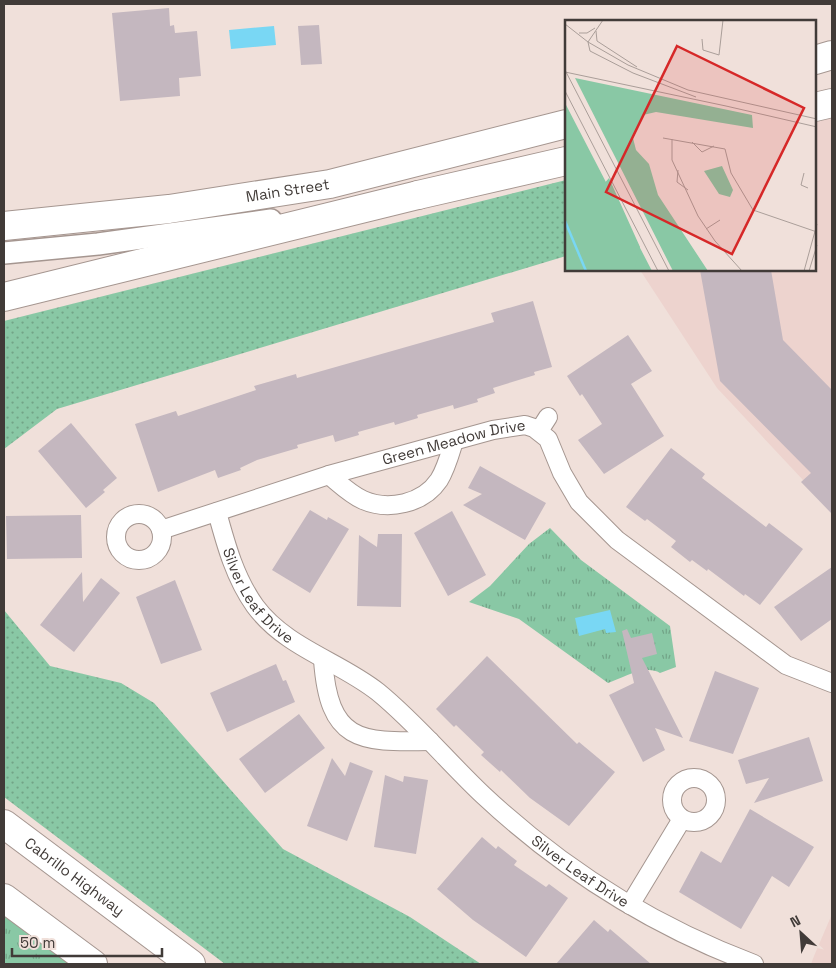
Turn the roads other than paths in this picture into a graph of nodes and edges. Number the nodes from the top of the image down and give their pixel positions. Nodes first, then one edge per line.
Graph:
1 (832, 56) edge
2 (816, 60) edge
3 (832, 103) edge
4 (816, 107) edge
5 (565, 124) edge
6 (565, 161) edge
7 (418, 195) junction
8 (4, 226) edge
9 (4, 253) edge
10 (4, 297) edge
11 (454, 441) junction
12 (329, 475) junction
13 (216, 512) junction
14 (161, 530) dead end
15 (323, 660) junction
16 (832, 683) edge
17 (430, 741) junction
18 (682, 819) dead end
19 (4, 824) edge
20 (4, 898) edge
21 (630, 906) junction
22 (93, 964) edge
23 (191, 964) edge
24 (754, 964) edge

1 - 2 main road
3 - 4 main road
5 - 8 main road, Main Street
6 - 7 main road, Main Street
7 - 9 street, Main Street
7 - 10 main road
11 - 12 street, Green Meadow Drive
11 - 12 street
11 - 16 street, Green Meadow Drive
12 - 13 street, Green Meadow Drive
13 - 14 street, Green Meadow Drive
13 - 15 street, Silver Leaf Drive
15 - 17 street, Silver Leaf Drive
15 - 17 street
17 - 21 street, Silver Leaf Drive
18 - 21 street
19 - 23 main road, Cabrillo Highway
20 - 22 main road
21 - 24 street, Silver Leaf Drive

